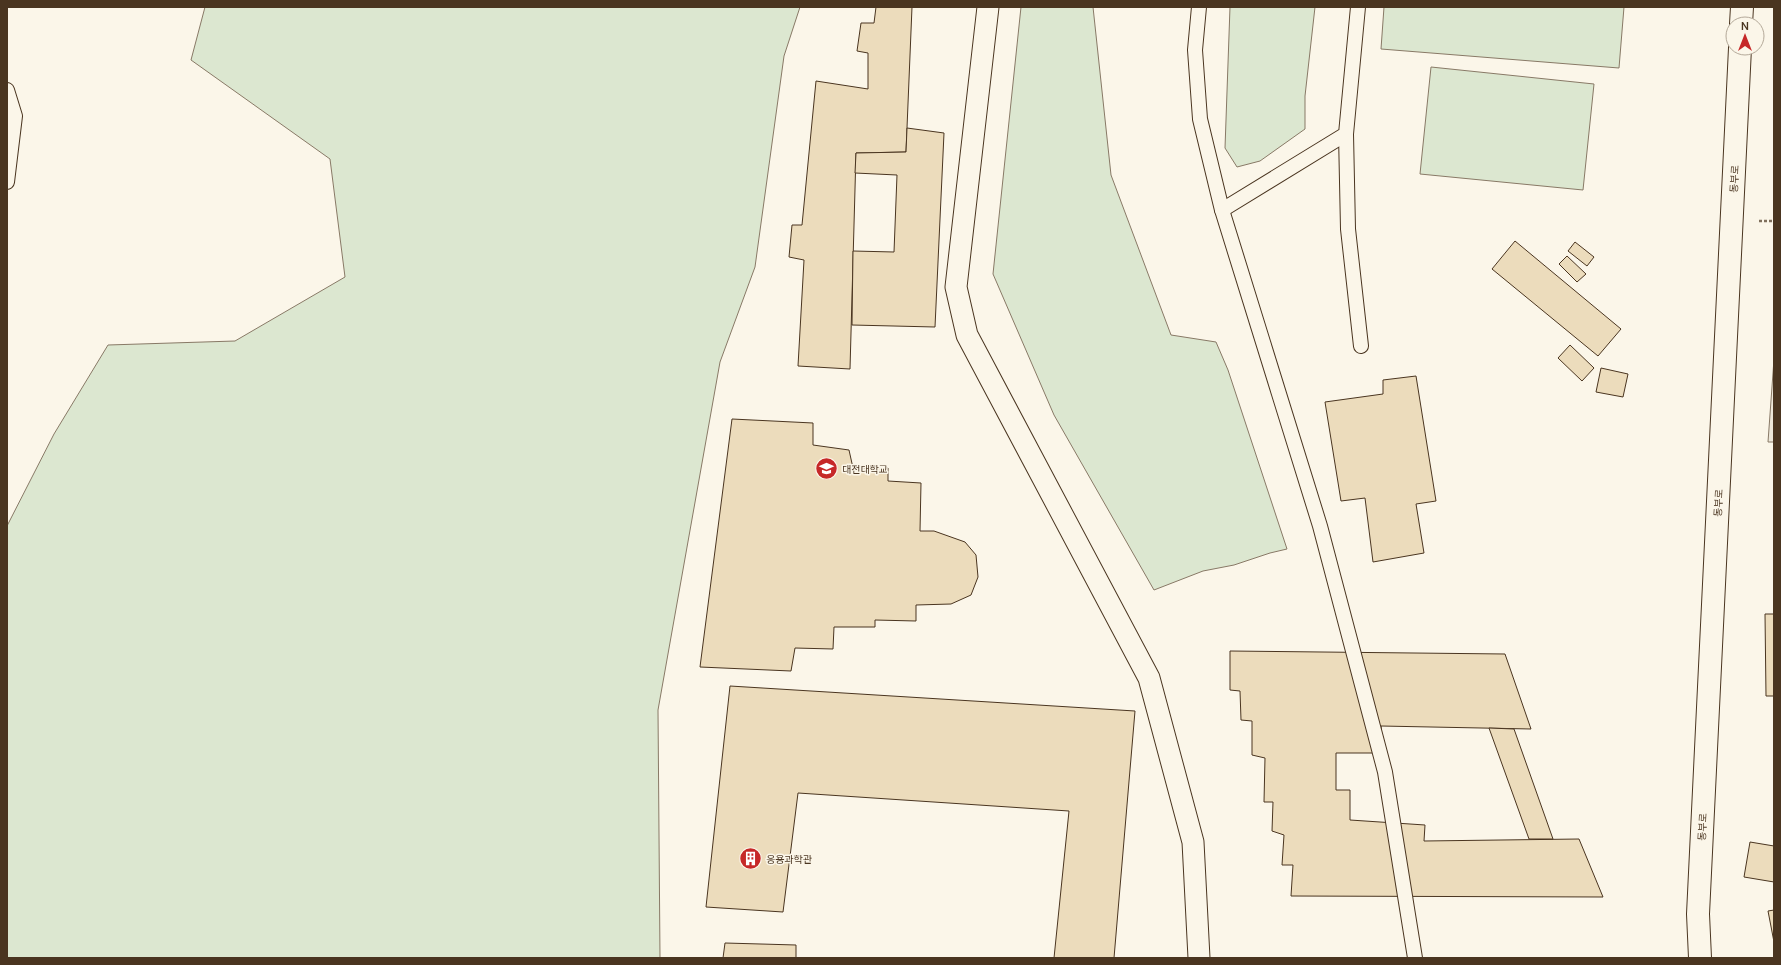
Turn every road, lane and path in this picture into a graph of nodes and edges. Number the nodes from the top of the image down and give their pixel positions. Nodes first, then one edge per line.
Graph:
1 (988, 7) edge
2 (1200, 7) edge
3 (1358, 7) edge
4 (1740, 56) edge
5 (7, 90) edge
6 (1346, 134) junction
7 (7, 182) edge
8 (1222, 210) junction
9 (1361, 346) dead end
10 (1199, 958) edge
11 (1415, 958) edge
12 (1700, 958) edge

1 - 10 street
2 - 8 lane
3 - 6 lane
4 - 12 main road, 동부로
5 - 7 lane
6 - 8 lane
6 - 9 lane
8 - 11 lane

